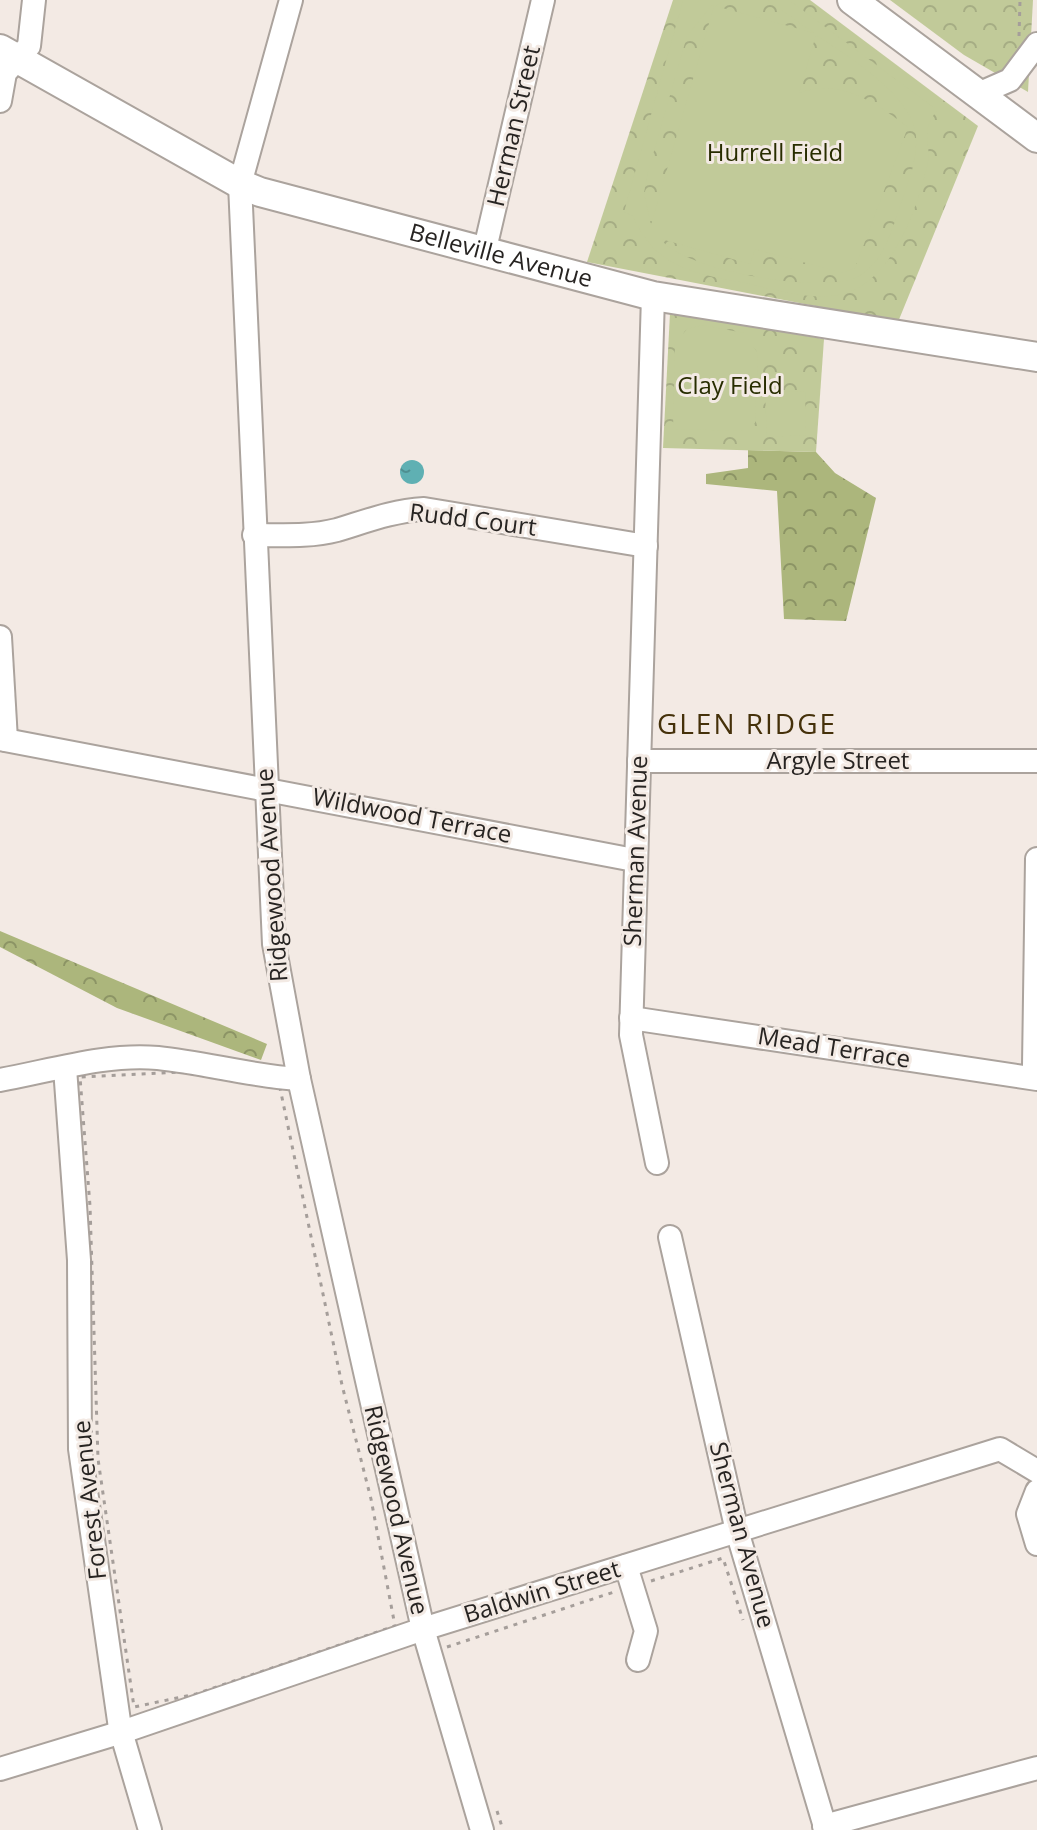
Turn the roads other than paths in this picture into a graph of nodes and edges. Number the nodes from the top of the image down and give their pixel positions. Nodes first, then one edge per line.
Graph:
1 (34, 0) edge
2 (291, 0) edge
3 (543, 0) edge
4 (852, 0) edge
5 (1037, 44) edge
6 (9, 54) edge
7 (978, 94) junction
8 (0, 101) edge
9 (1037, 138) edge
10 (240, 184) junction
11 (484, 253) junction
12 (653, 296) junction
13 (1037, 357) edge
14 (254, 535) junction
15 (646, 546) junction
16 (0, 637) edge
17 (3, 739) edge
18 (639, 761) junction
19 (1037, 761) edge
20 (265, 788) junction
21 (1037, 859) edge
22 (634, 860) junction
23 (631, 1018) junction
24 (65, 1068) junction
25 (297, 1071) junction
26 (1037, 1077) edge
27 (0, 1080) edge
28 (657, 1163) dead end
29 (670, 1237) dead end
30 (1037, 1471) edge
31 (1037, 1491) edge
32 (737, 1531) junction
33 (1037, 1544) edge
34 (629, 1576) junction
35 (423, 1629) junction
36 (638, 1660) dead end
37 (122, 1732) junction
38 (1037, 1768) edge
39 (0, 1769) edge
40 (825, 1828) edge
41 (150, 1830) edge
42 (482, 1830) edge

1 - 6 street
2 - 10 street, Ridgewood Avenue
3 - 11 street, Herman Street
4 - 7 main road
5 - 7 street
6 - 8 street
6 - 10 main road, Belleville Avenue
7 - 9 main road
10 - 11 main road, Belleville Avenue
10 - 14 street, Ridgewood Avenue
11 - 12 main road, Belleville Avenue
12 - 13 main road, Belleville Avenue
12 - 15 street, Sherman Avenue
14 - 15 street, Rudd Court
14 - 20 street, Ridgewood Avenue
15 - 18 street, Sherman Avenue
16 - 17 street
17 - 20 street, Wildwood Terrace
18 - 19 street, Argyle Street
18 - 22 street, Sherman Avenue
20 - 22 street, Wildwood Terrace
20 - 25 street, Ridgewood Avenue
21 - 26 street
22 - 23 street, Sherman Avenue
23 - 26 street, Mead Terrace
23 - 28 street, Sherman Avenue
24 - 25 street
24 - 27 street
24 - 37 street, Forest Avenue
25 - 35 street, Ridgewood Avenue
29 - 32 street, Sherman Avenue
30 - 32 street, Baldwin Street
31 - 33 street
32 - 34 street, Baldwin Street
32 - 40 street, Sherman Avenue
34 - 35 street, Baldwin Street
34 - 36 street
35 - 37 street, Baldwin Street
35 - 42 street, Ridgewood Avenue
37 - 39 street, Baldwin Street
37 - 41 street, Forest Avenue
38 - 40 street

